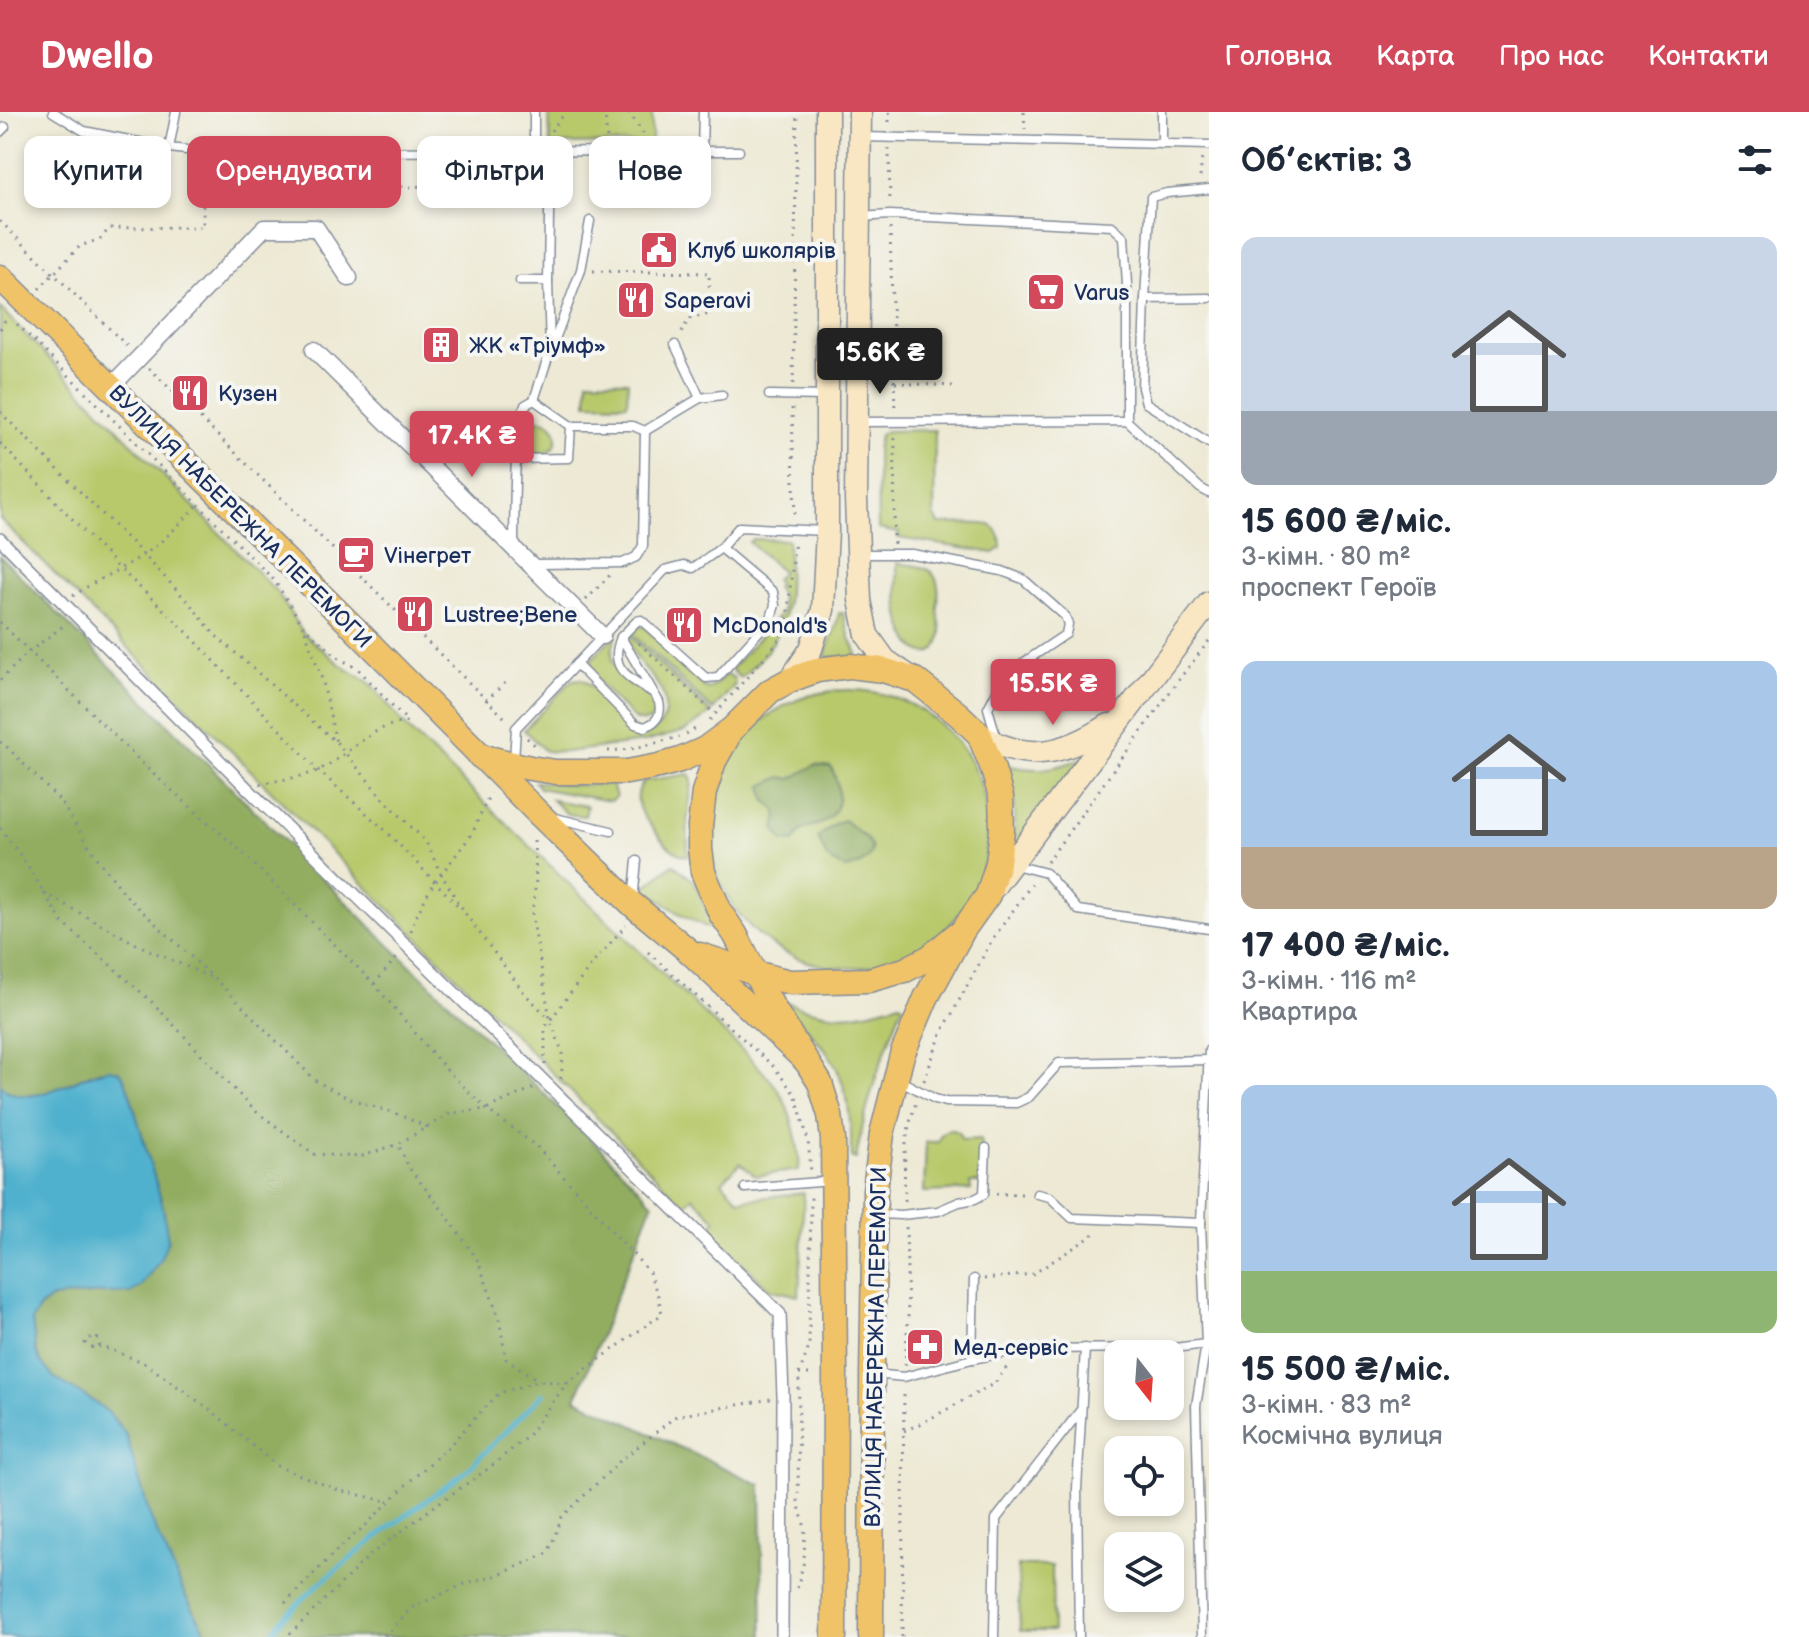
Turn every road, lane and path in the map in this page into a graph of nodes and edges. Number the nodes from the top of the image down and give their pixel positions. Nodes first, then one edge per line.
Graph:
1 (53, 112) edge
2 (176, 112) edge
3 (534, 112) edge
4 (566, 112) edge
5 (605, 112) edge
6 (629, 112) edge
7 (703, 112) edge
8 (797, 112) edge
9 (827, 112) edge
10 (860, 112) edge
11 (889, 112) edge
12 (1024, 112) edge
13 (1162, 112) edge
14 (109, 136) edge
15 (534, 136) edge
16 (547, 136) edge
17 (607, 136) edge
18 (645, 136) edge
19 (702, 136) edge
20 (860, 137) junction
21 (171, 138) edge
22 (889, 138) junction
23 (1025, 141) junction
24 (1162, 144) junction
25 (1206, 145) edge
26 (711, 151) edge
27 (739, 151) dead end
28 (1204, 189) edge
29 (204, 208) edge
30 (549, 208) edge
31 (890, 215) junction
32 (859, 217) junction
33 (0, 221) edge
34 (590, 221) dead end
35 (581, 270) junction
36 (54, 274) junction
37 (0, 277) edge
38 (349, 278) dead end
39 (520, 281) dead end
40 (548, 281) junction
41 (1209, 298) edge
42 (1145, 299) junction
43 (0, 307) edge
44 (17, 309) junction
45 (0, 329) edge
46 (675, 345) joint
47 (314, 350) dead end
48 (550, 351) junction
49 (139, 358) junction
50 (895, 383) junction
51 (953, 386) dead end
52 (111, 387) junction
53 (722, 395) dead end
54 (769, 395) dead end
55 (792, 395) junction
56 (826, 396) junction
57 (700, 398) junction
58 (534, 400) junction
59 (0, 412) edge
60 (1127, 421) junction
61 (856, 422) junction
62 (895, 422) junction
63 (571, 426) junction
64 (645, 431) junction
65 (0, 443) edge
66 (1209, 443) edge
67 (517, 459) junction
68 (1209, 493) edge
69 (198, 505) junction
70 (796, 529) junction
71 (827, 531) junction
72 (0, 539) edge
73 (721, 548) junction
74 (894, 553) junction
75 (143, 554) junction
76 (857, 554) junction
77 (623, 563) junction
78 (121, 569) junction
79 (64, 603) junction
80 (1208, 608) edge
81 (577, 612) junction
82 (77, 616) junction
83 (0, 622) edge
84 (304, 627) junction
85 (623, 634) junction
86 (602, 636) junction
87 (30, 651) junction
88 (576, 664) junction
89 (0, 680) edge
90 (790, 680) junction
91 (915, 680) junction
92 (506, 682) dead end
93 (656, 695) junction
94 (486, 701) junction
95 (1123, 716) junction
96 (724, 721) junction
97 (516, 728) junction
98 (989, 739) junction
99 (0, 742) edge
100 (337, 743) junction
101 (600, 752) dead end
102 (345, 753) junction
103 (544, 754) dead end
104 (507, 770) junction
105 (319, 771) junction
106 (246, 787) junction
107 (539, 814) junction
108 (0, 828) edge
109 (611, 831) dead end
110 (534, 841) dead end
111 (637, 861) dead end
112 (1010, 864) junction
113 (441, 874) junction
114 (434, 882) junction
115 (44, 893) junction
116 (988, 895) junction
117 (637, 908) junction
118 (467, 916) junction
119 (1209, 929) edge
120 (963, 930) junction
121 (735, 934) junction
122 (408, 945) junction
123 (648, 952) dead end
124 (690, 952) junction
125 (755, 973) junction
126 (216, 980) junction
127 (833, 982) junction
128 (374, 984) junction
129 (550, 1019) junction
130 (1209, 1050) edge
131 (805, 1060) junction
132 (1208, 1060) edge
133 (896, 1079) junction
134 (546, 1083) junction
135 (559, 1096) junction
136 (486, 1109) junction
137 (427, 1127) junction
138 (398, 1144) junction
139 (986, 1148) dead end
140 (823, 1181) junction
141 (745, 1188) dead end
142 (984, 1194) junction
143 (1037, 1194) joint
144 (873, 1214) junction
145 (1095, 1219) junction
146 (1201, 1223) junction
147 (974, 1279) joint
148 (1206, 1344) junction
149 (100, 1346) dead end
150 (1085, 1348) junction
151 (1024, 1349) junction
152 (972, 1359) junction
153 (799, 1374) junction
154 (835, 1374) junction
155 (872, 1374) junction
156 (782, 1375) junction
157 (539, 1381) junction
158 (567, 1383) junction
159 (783, 1396) junction
160 (1081, 1409) junction
161 (904, 1431) dead end
162 (390, 1502) junction
163 (796, 1590) dead end
164 (285, 1603) dead end
165 (287, 1637) edge
166 (385, 1637) edge
167 (782, 1637) edge
168 (834, 1637) edge
169 (871, 1637) edge
170 (994, 1637) edge
171 (1079, 1637) edge
172 (1202, 1637) edge

1 - 14 lane
2 - 21 lane
3 - 15 lane
4 - 16 path
5 - 17 path
6 - 18 path
7 - 19 lane
8 - 55 path
9 - 56 main road
10 - 20 main road
11 - 22 path
12 - 23 path
13 - 24 lane
20 - 22 lane
20 - 32 main road
22 - 23 lane
22 - 31 path
23 - 24 lane
24 - 25 lane
25 - 28 path
26 - 27 lane
28 - 42 lane
29 - 36 path
30 - 40 lane
31 - 32 lane
31 - 50 path
31 - 60 lane
32 - 61 main road
33 - 36 path
34 - 35 lane
35 - 46 path
35 - 48 lane
36 - 44 path
36 - 49 path
37 - 44 main road, ВУЛИЦЯ НАБЕРЕЖНА ПЕРЕМОГИ
38 - 49 street
39 - 40 lane
40 - 48 lane
41 - 42 lane
42 - 66 lane
43 - 44 path
44 - 45 path
44 - 52 main road, ВУЛИЦЯ НАБЕРЕЖНА ПЕРЕМОГИ
44 - 69 path
46 - 57 lane
47 - 81 street
48 - 58 lane
49 - 52 street
49 - 94 path
50 - 51 path
50 - 62 path
52 - 104 main road, ВУЛИЦЯ НАБЕРЕЖНА ПЕРЕМОГИ
53 - 57 lane
54 - 55 lane
55 - 56 lane
55 - 70 path
56 - 71 main road
57 - 64 lane
58 - 63 lane
58 - 67 lane
59 - 75 path
60 - 62 lane
60 - 68 lane
61 - 62 lane
61 - 76 main road
62 - 74 path
63 - 64 lane
63 - 67 lane
64 - 77 lane
65 - 78 path
67 - 77 lane
69 - 75 path
69 - 84 path
70 - 71 lane
70 - 73 lane
70 - 96 path
71 - 90 main road
72 - 79 street
73 - 85 lane
73 - 86 lane
74 - 76 lane
74 - 98 lane
75 - 78 path
75 - 100 path
76 - 91 main road
77 - 81 path
78 - 79 path
78 - 105 path
79 - 82 street
80 - 95 main road
81 - 86 street
82 - 87 path
82 - 106 street
83 - 87 path
84 - 100 path
84 - 102 path
85 - 93 lane
85 - 93 lane
85 - 96 path
86 - 88 lane
87 - 89 path
87 - 128 path
88 - 93 lane
88 - 97 lane
90 - 91 main road, ВУЛИЦЯ НАБЕРЕЖНА ПЕРЕМОГИ
90 - 96 main road, ВУЛИЦЯ НАБЕРЕЖНА ПЕРЕМОГИ
91 - 98 main road, ВУЛИЦЯ НАБЕРЕЖНА ПЕРЕМОГИ
92 - 94 path
94 - 97 path
95 - 98 main road
95 - 112 main road
96 - 101 path
96 - 104 main road, ВУЛИЦЯ НАБЕРЕЖНА ПЕРЕМОГИ
96 - 121 main road, ВУЛИЦЯ НАБЕРЕЖНА ПЕРЕМОГИ
97 - 103 path
97 - 104 lane
98 - 116 main road, ВУЛИЦЯ НАБЕРЕЖНА ПЕРЕМОГИ
99 - 126 path
100 - 102 path
102 - 105 path
102 - 113 path
104 - 107 main road, ВУЛИЦЯ НАБЕРЕЖНА ПЕРЕМОГИ
104 - 113 path
105 - 106 path
105 - 114 path
106 - 122 street
107 - 109 lane
107 - 117 main road, ВУЛИЦЯ НАБЕРЕЖНА ПЕРЕМОГИ
108 - 115 path
110 - 129 path
111 - 117 lane
112 - 116 main road
112 - 119 lane
113 - 114 path
113 - 118 path
114 - 118 path
114 - 122 path
115 - 126 path
115 - 138 path
116 - 120 main road, ВУЛИЦЯ НАБЕРЕЖНА ПЕРЕМОГИ
117 - 124 main road, ВУЛИЦЯ НАБЕРЕЖНА ПЕРЕМОГИ
117 - 129 path
118 - 129 path
120 - 127 main road, ВУЛИЦЯ НАБЕРЕЖНА ПЕРЕМОГИ
120 - 133 main road, ВУЛИЦЯ НАБЕРЕЖНА ПЕРЕМОГИ
121 - 125 main road, ВУЛИЦЯ НАБЕРЕЖНА ПЕРЕМОГИ
121 - 127 main road, ВУЛИЦЯ НАБЕРЕЖНА ПЕРЕМОГИ
122 - 128 path
122 - 134 street
123 - 140 path
124 - 125 main road, ВУЛИЦЯ НАБЕРЕЖНА ПЕРЕМОГИ
124 - 131 main road, ВУЛИЦЯ НАБЕРЕЖНА ПЕРЕМОГИ
125 - 127 main road, ВУЛИЦЯ НАБЕРЕЖНА ПЕРЕМОГИ
125 - 131 main road, ВУЛИЦЯ НАБЕРЕЖНА ПЕРЕМОГИ
126 - 137 path
128 - 136 path
129 - 134 path
129 - 135 path
130 - 132 lane
131 - 140 main road, ВУЛИЦЯ НАБЕРЕЖНА ПЕРЕМОГИ
132 - 133 lane
132 - 146 lane
133 - 144 main road, ВУЛИЦЯ НАБЕРЕЖНА ПЕРЕМОГИ
134 - 135 street
134 - 136 path
135 - 156 street
136 - 137 path
136 - 158 path
137 - 138 path
138 - 157 path
139 - 142 lane
140 - 141 lane
140 - 153 path
140 - 154 main road, ВУЛИЦЯ НАБЕРЕЖНА ПЕРЕМОГИ
142 - 143 path
142 - 144 lane
143 - 145 lane
144 - 155 main road, ВУЛИЦЯ НАБЕРЕЖНА ПЕРЕМОГИ
145 - 146 lane
145 - 147 path
146 - 148 lane
147 - 152 lane
148 - 150 lane
148 - 172 lane
149 - 162 path
150 - 151 lane
150 - 160 lane
151 - 152 lane
151 - 161 path
152 - 155 lane
153 - 154 path
153 - 156 path
153 - 163 path
154 - 168 main road, ВУЛИЦЯ НАБЕРЕЖНА ПЕРЕМОГИ
155 - 169 main road, ВУЛИЦЯ НАБЕРЕЖНА ПЕРЕМОГИ
156 - 159 street
157 - 158 path
157 - 162 path
158 - 165 path
159 - 166 path
159 - 167 street
160 - 170 lane
160 - 171 lane
162 - 164 path

